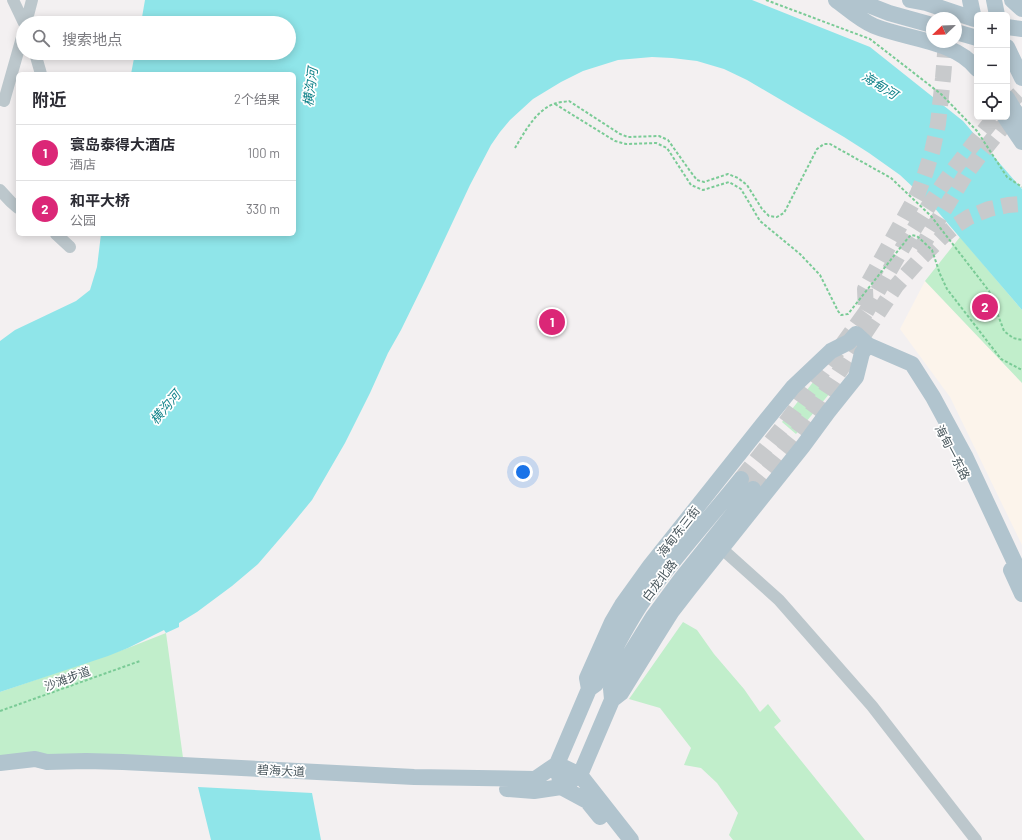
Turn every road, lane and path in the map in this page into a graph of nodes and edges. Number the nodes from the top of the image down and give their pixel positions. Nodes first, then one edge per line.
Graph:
1 (13, 0) edge
2 (32, 0) edge
3 (766, 0) edge
4 (836, 0) edge
5 (856, 0) edge
6 (910, 0) edge
7 (970, 0) edge
8 (994, 0) edge
9 (1012, 0) edge
10 (945, 5) edge
11 (1022, 9) edge
12 (996, 12) edge
13 (974, 15) edge
14 (21, 16) edge
15 (27, 16) edge
16 (974, 22) edge
17 (926, 23) edge
18 (1010, 27) edge
19 (1022, 29) edge
20 (962, 34) edge
21 (974, 37) edge
22 (1007, 48) edge
23 (1010, 48) edge
24 (1022, 50) edge
25 (16, 59) edge
26 (37, 60) edge
27 (974, 66) edge
28 (40, 72) edge
29 (1022, 78) edge
30 (0, 99) edge
31 (1010, 103) edge
32 (554, 104) junction
33 (1007, 120) edge
34 (1022, 122) edge
35 (1022, 142) edge
36 (515, 148) dead end
37 (1022, 186) edge
38 (0, 190) edge
39 (16, 206) edge
40 (58, 236) edge
41 (70, 247) dead end
42 (853, 338) joint
43 (1022, 340) edge
44 (865, 349) junction
45 (1022, 370) edge
46 (721, 548) junction
47 (1022, 578) edge
48 (1022, 594) edge
49 (140, 662) dead end
50 (589, 689) junction
51 (612, 700) junction
52 (0, 712) edge
53 (0, 763) edge
54 (557, 764) junction
55 (0, 771) edge
56 (580, 775) junction
57 (561, 787) junction
58 (618, 840) edge
59 (631, 840) edge
60 (976, 840) edge

1 - 14 street
2 - 15 street
3 - 37 path
4 - 27 main road
5 - 17 main road
6 - 10 main road
7 - 13 main road
8 - 12 main road
9 - 11 main road
10 - 16 main road
18 - 19 main road
20 - 21 main road
22 - 29 main road
23 - 24 main road
25 - 30 street
26 - 28 street
31 - 34 main road
32 - 36 path
32 - 43 path
32 - 45 path
33 - 35 main road
38 - 39 street
40 - 41 street
42 - 44 main road, 海甸一东路
42 - 50 main road, 海甸东三街
44 - 46 main road
44 - 47 main road, 海甸一东路
44 - 48 main road, 海甸一东路
46 - 51 main road
46 - 60 street
49 - 52 path, 沙滩步道
50 - 51 main road, 白龙北路
50 - 54 main road, 海甸东三街
51 - 56 main road
53 - 54 main road, 碧海大道
54 - 56 main road
54 - 57 main road
55 - 57 main road, 碧海大道
56 - 57 main road
56 - 59 main road
57 - 58 main road

